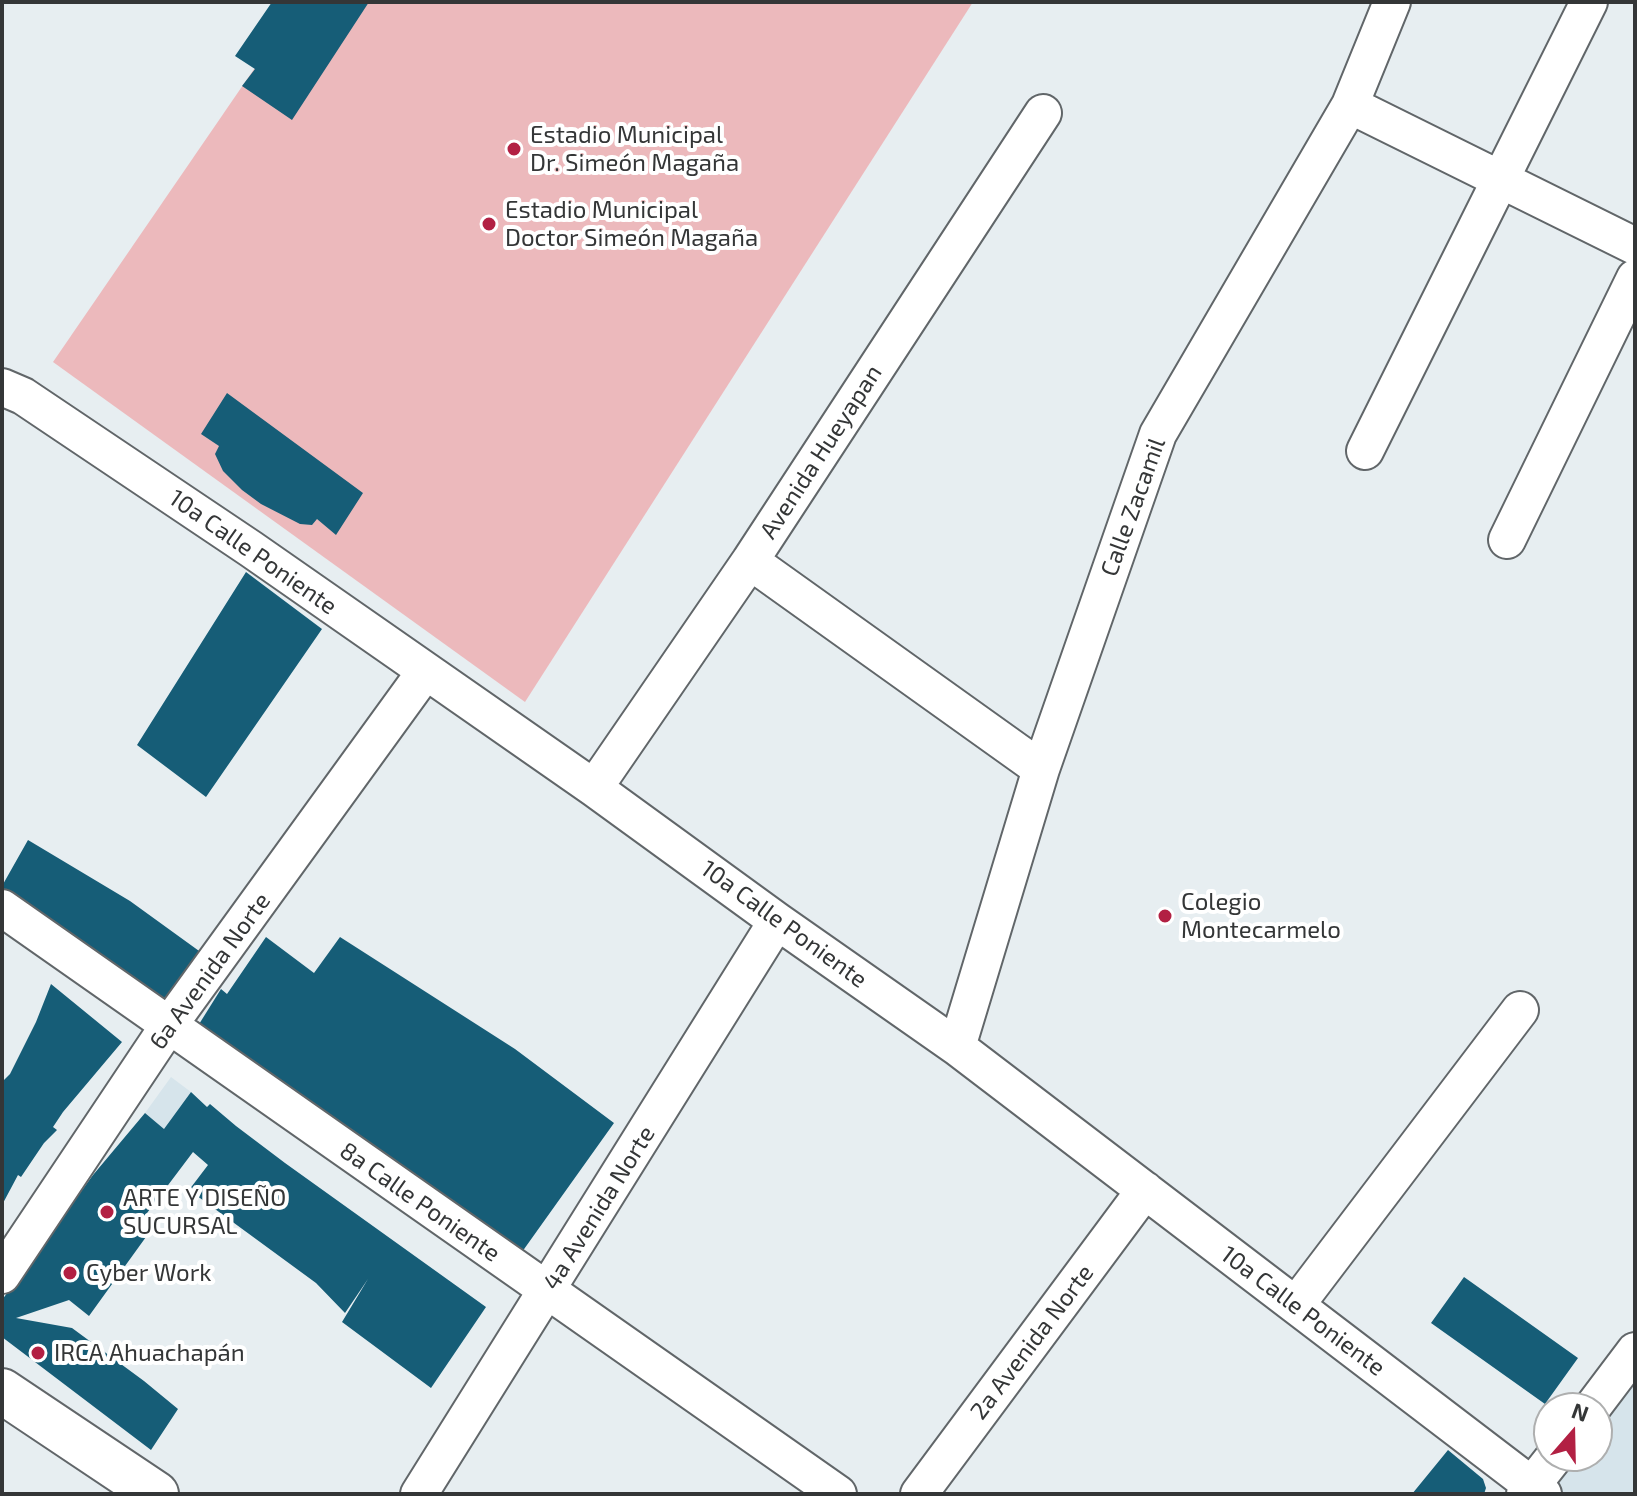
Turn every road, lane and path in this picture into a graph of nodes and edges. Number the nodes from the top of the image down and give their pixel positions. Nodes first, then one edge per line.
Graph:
1 (1392, 2) edge
2 (1589, 2) edge
3 (1350, 105) junction
4 (1043, 113) dead end
5 (1500, 179) junction
6 (1635, 246) edge
7 (1635, 278) edge
8 (2, 387) edge
9 (1365, 451) dead end
10 (1507, 540) dead end
11 (750, 561) junction
12 (425, 672) junction
13 (1041, 769) junction
14 (594, 788) junction
15 (2, 908) edge
16 (777, 921) junction
17 (1520, 1010) dead end
18 (169, 1025) junction
19 (957, 1047) junction
20 (1145, 1190) junction
21 (2, 1275) edge
22 (547, 1291) junction
23 (1296, 1305) junction
24 (1635, 1351) edge
25 (2, 1391) edge
26 (1604, 1392) edge
27 (1545, 1472) edge
28 (1533, 1491) edge
29 (156, 1494) edge
30 (419, 1494) edge
31 (838, 1494) edge
32 (919, 1494) edge

1 - 3 street, Calle Zacamil
2 - 5 street
3 - 5 street
3 - 13 street, Calle Zacamil
4 - 11 street, Avenida Hueyapan
5 - 6 street
5 - 9 street
7 - 10 street
8 - 12 street, 10a Calle Poniente
11 - 13 street
11 - 14 street, Avenida Hueyapan
12 - 14 street, 10a Calle Poniente
12 - 18 street, 6a Avenida Norte
13 - 19 street, Calle Zacamil
14 - 16 street, 10a Calle Poniente
15 - 18 street, 8a Calle Poniente
16 - 19 street, 10a Calle Poniente
16 - 22 street, 4a Avenida Norte
17 - 23 street
18 - 21 street, 6a Avenida Norte
18 - 22 street, 8a Calle Poniente
19 - 20 street, 10a Calle Poniente
20 - 23 street, 10a Calle Poniente
20 - 32 street, 2a Avenida Norte
22 - 30 street, 4a Avenida Norte
22 - 31 street, 8a Calle Poniente
23 - 28 street, 10a Calle Poniente
24 - 26 street
25 - 29 main road
27 - 28 street

